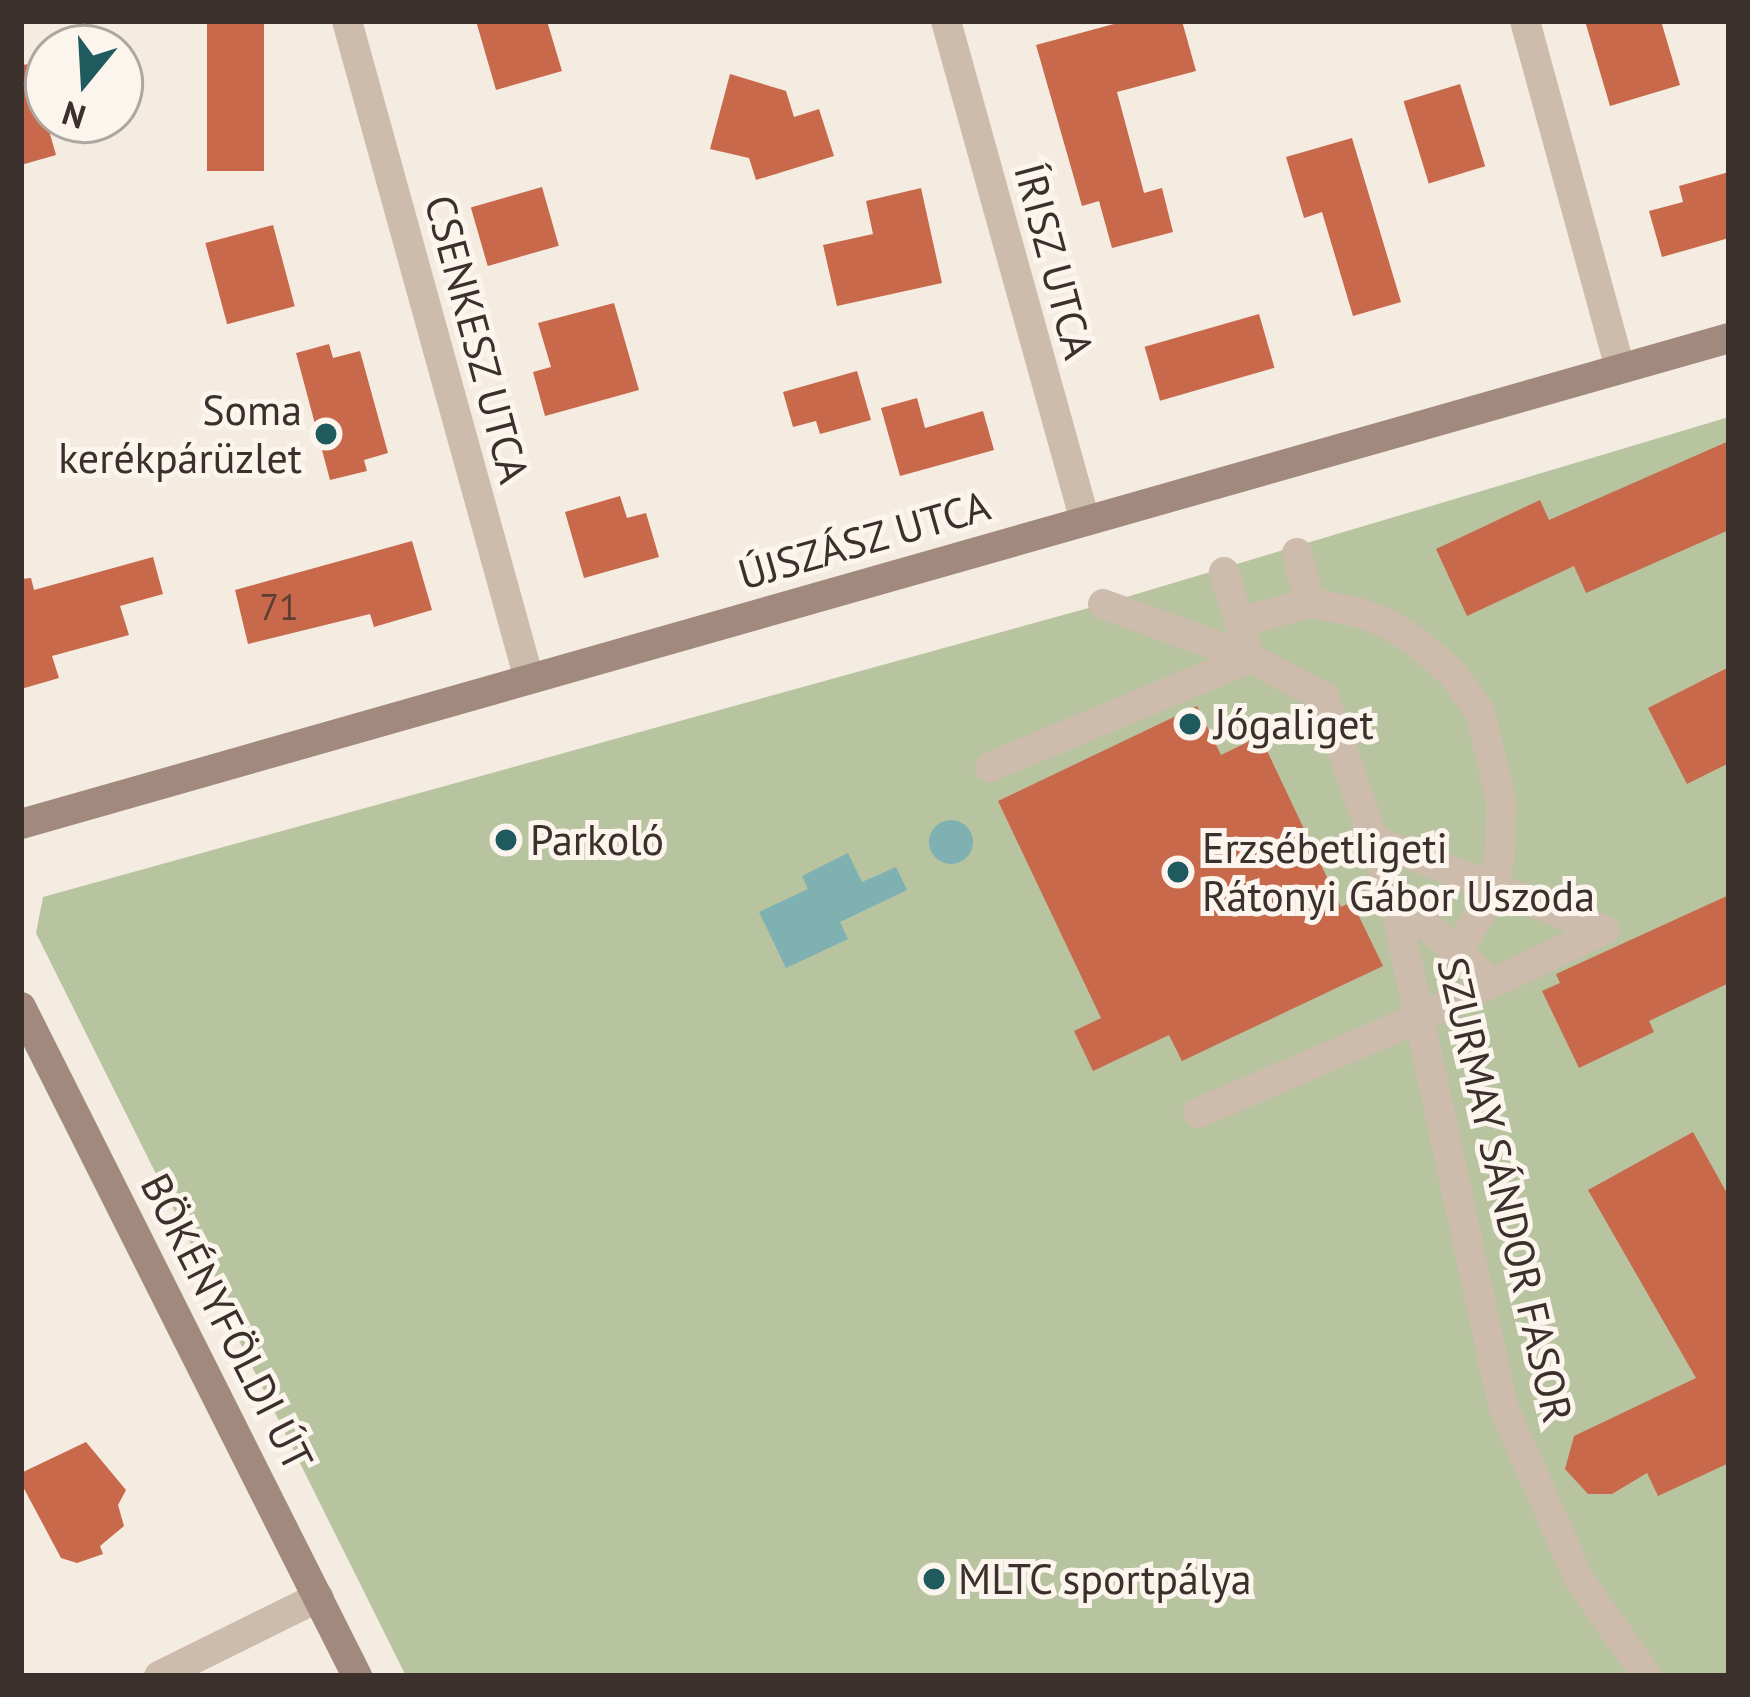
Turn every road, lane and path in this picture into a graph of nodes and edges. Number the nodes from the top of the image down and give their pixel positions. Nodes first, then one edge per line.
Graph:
1 (346, 21) edge
2 (946, 21) edge
3 (1525, 21) edge
4 (1729, 338) edge
5 (1620, 368) junction
6 (1085, 521) junction
7 (1298, 554) dead end
8 (1224, 572) dead end
9 (1310, 603) junction
10 (1103, 604) dead end
11 (1239, 622) junction
12 (1250, 658) junction
13 (529, 679) junction
14 (990, 767) dead end
15 (21, 824) edge
16 (1375, 842) junction
17 (1495, 887) junction
18 (1393, 896) junction
19 (1457, 953) junction
20 (1492, 983) junction
21 (21, 1007) edge
22 (1419, 1018) junction
23 (1198, 1113) dead end
24 (319, 1597) junction
25 (159, 1676) edge
26 (357, 1676) edge
27 (1647, 1676) edge

1 - 13 street, CSENKESZ UTCA
2 - 6 street, ÍRISZ UTCA
3 - 5 street
4 - 5 street, ÚJSZÁSZ UTCA
5 - 6 street, ÚJSZÁSZ UTCA
6 - 13 street, ÚJSZÁSZ UTCA
7 - 9 street
8 - 11 street
9 - 11 street
9 - 17 street
10 - 12 street
11 - 12 street
12 - 14 street
12 - 16 street
13 - 15 street, ÚJSZÁSZ UTCA
16 - 17 street
16 - 18 street
17 - 19 street
17 - 20 street
18 - 19 street, SZURMAY SÁNDOR FASOR
18 - 22 street, SZURMAY SÁNDOR FASOR
19 - 20 street, SZURMAY SÁNDOR FASOR
20 - 22 street
21 - 24 street, BÖKÉNYFÖLDI ÚT
22 - 23 street
22 - 27 street, SZURMAY SÁNDOR FASOR
24 - 25 street
24 - 26 street, BÖKÉNYFÖLDI ÚT

